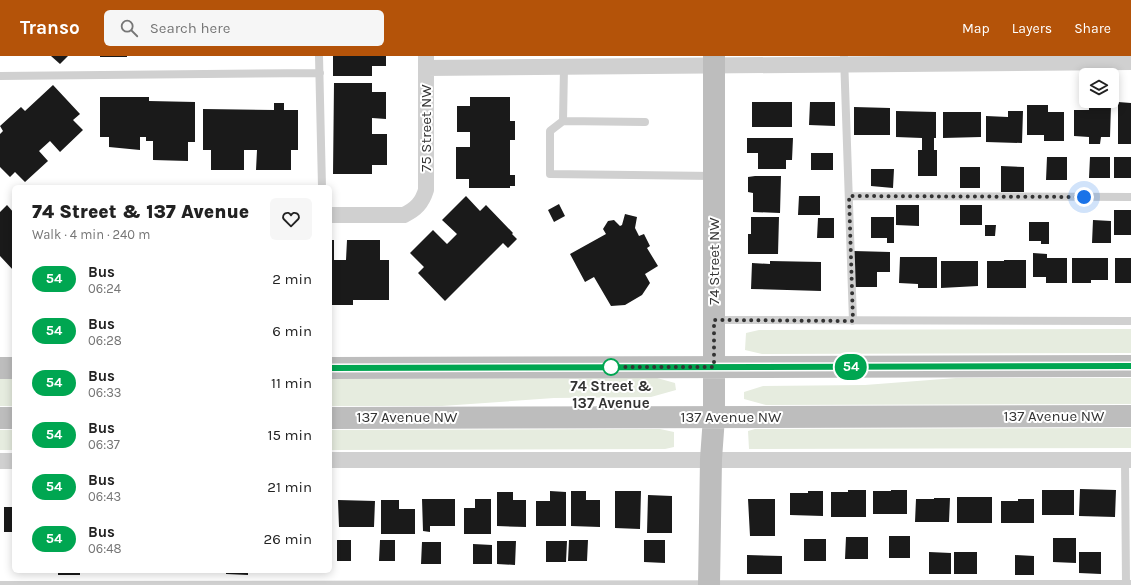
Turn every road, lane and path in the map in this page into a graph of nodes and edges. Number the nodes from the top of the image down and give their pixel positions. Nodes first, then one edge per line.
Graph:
1 (319, 56) edge
2 (991, 59) edge
3 (714, 60) edge
4 (844, 60) edge
5 (426, 62) edge
6 (1131, 62) edge
7 (564, 67) junction
8 (320, 73) junction
9 (0, 76) edge
10 (563, 121) junction
11 (645, 122) dead end
12 (714, 176) junction
13 (322, 185) edge
14 (849, 196) junction
15 (1131, 197) edge
16 (332, 215) edge
17 (714, 320) junction
18 (853, 321) junction
19 (1131, 321) edge
20 (1131, 366) edge
21 (714, 367) junction
22 (0, 368) edge
23 (12, 368) edge
24 (332, 368) edge
25 (1131, 416) edge
26 (714, 417) junction
27 (0, 418) edge
28 (12, 418) edge
29 (332, 418) edge
30 (711, 459) junction
31 (332, 460) edge
32 (1128, 460) edge
33 (0, 461) edge
34 (12, 461) edge
35 (709, 584) edge
36 (854, 584) edge
37 (1127, 584) edge
38 (0, 585) edge
39 (571, 585) edge

1 - 8 lane
2 - 4 street
2 - 6 street
3 - 4 street
3 - 7 street
3 - 12 main road, 74 Street NW
4 - 14 lane
5 - 7 street
5 - 16 street, 75 Street NW
7 - 10 lane
8 - 9 lane
8 - 13 lane
10 - 11 lane
10 - 12 lane
12 - 17 main road, 74 Street NW
14 - 15 lane
14 - 18 lane
17 - 18 lane
17 - 21 main road, 74 Street NW
18 - 19 lane
20 - 21 main road
21 - 24 main road
21 - 26 main road, 74 Street NW
22 - 23 main road
25 - 26 main road, 137 Avenue NW
26 - 29 main road, 137 Avenue NW
26 - 30 main road, 74 Street NW
27 - 28 main road
30 - 31 street
30 - 32 street
30 - 35 main road, 74 Street NW
32 - 37 lane
33 - 34 street
35 - 36 lane
35 - 39 lane
36 - 37 lane
38 - 39 lane

